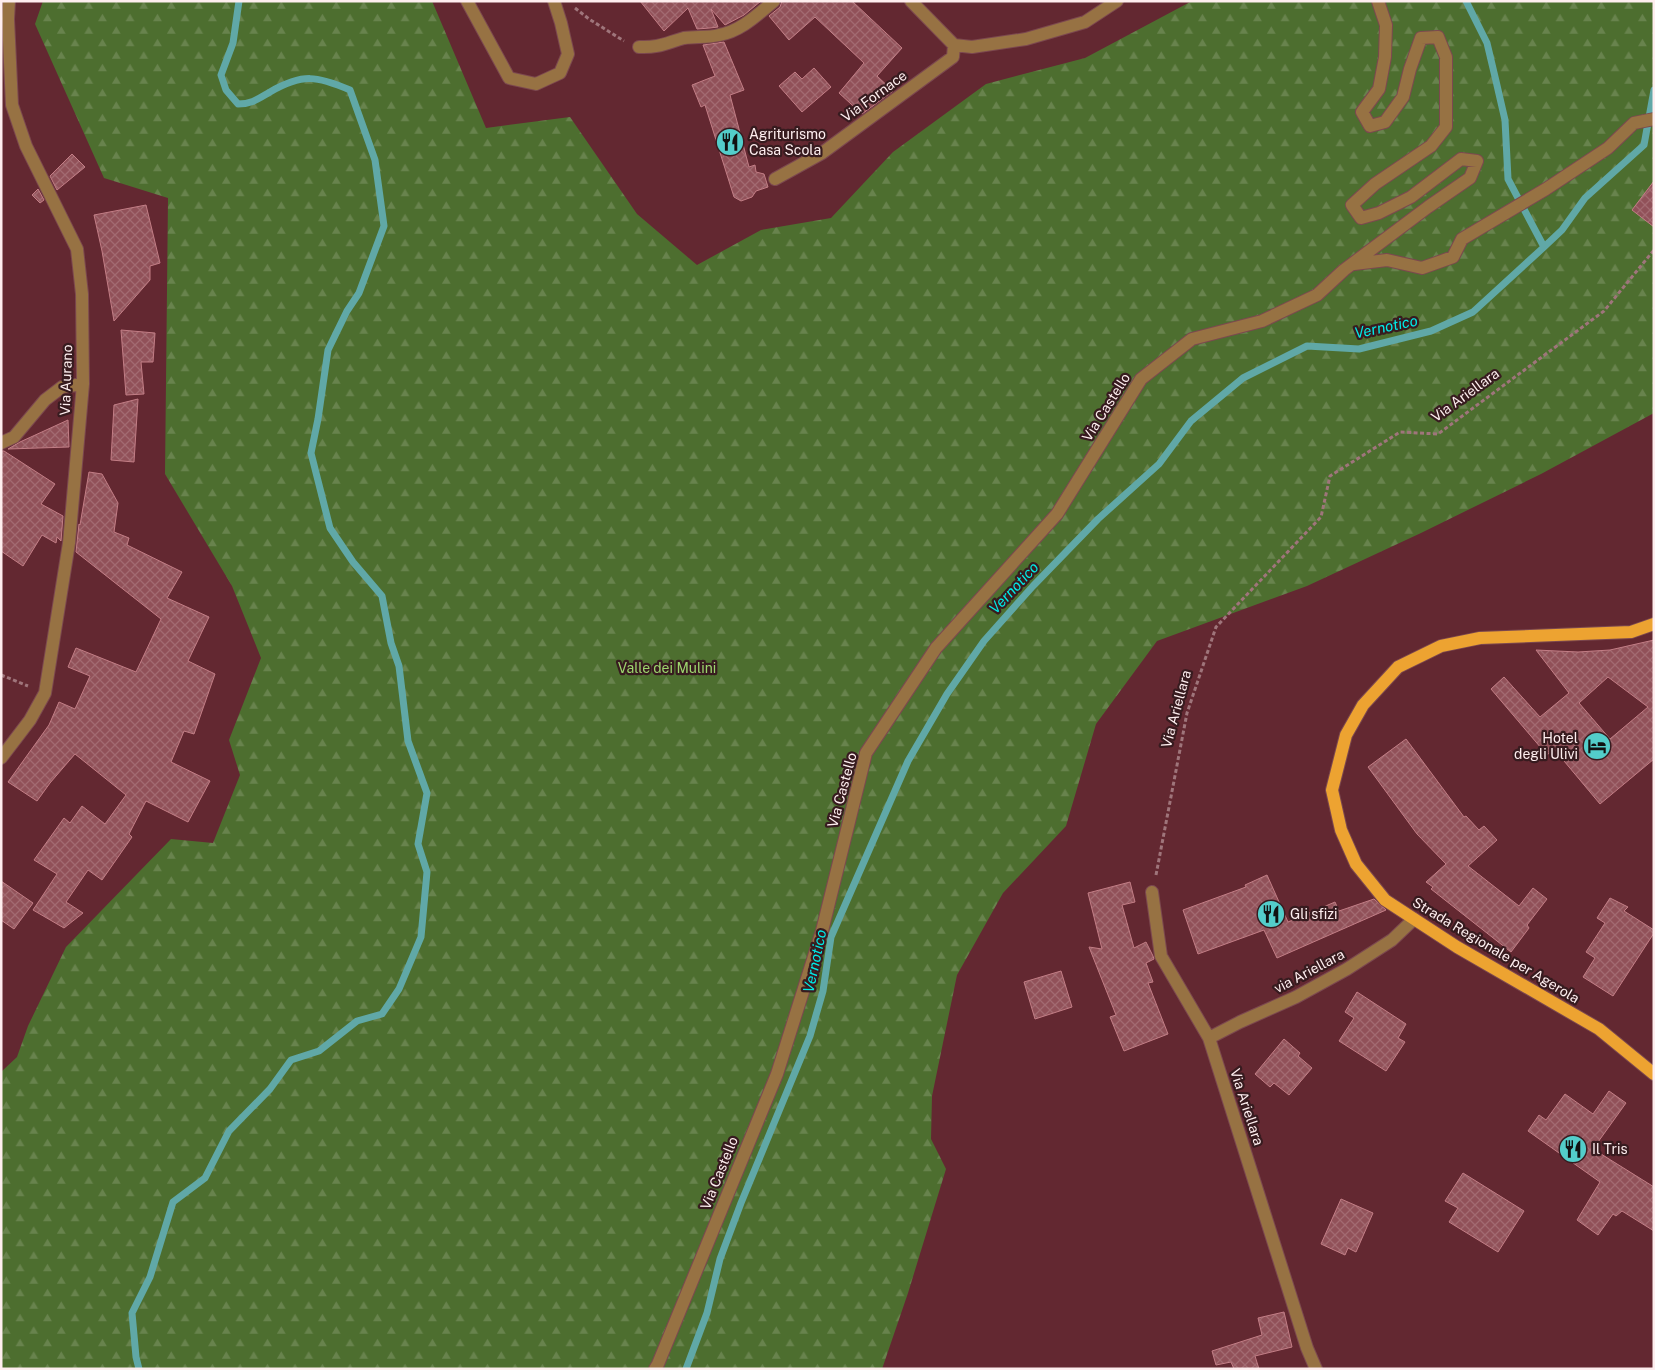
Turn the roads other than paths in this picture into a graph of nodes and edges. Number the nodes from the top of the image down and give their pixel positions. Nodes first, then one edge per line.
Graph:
1 (9, 1) edge
2 (467, 1) edge
3 (554, 1) edge
4 (774, 1) edge
5 (911, 1) edge
6 (1117, 1) edge
7 (1378, 1) edge
8 (954, 45) junction
9 (639, 47) road end
10 (1654, 119) edge
11 (775, 179) dead end
12 (1352, 265) junction
13 (83, 384) junction
14 (1, 443) edge
15 (1654, 624) edge
16 (1, 758) edge
17 (1152, 892) road end
18 (1414, 919) junction
19 (1209, 1038) junction
20 (1654, 1074) edge
21 (655, 1369) edge
22 (1316, 1369) edge

1 - 13 street, Via Aurano
2 - 3 street
4 - 9 street
5 - 8 street
6 - 8 street
7 - 12 street, Via Castello
8 - 11 street, Via Fornace
10 - 12 street
12 - 21 street, Via Castello
13 - 14 street
13 - 16 street, Via Aurano
15 - 18 main road, Strada Regionale per Agerola
17 - 19 street, Via Ariellara
18 - 19 street, via Ariellara
18 - 20 main road, Strada Regionale per Agerola
19 - 22 street, Via Ariellara

